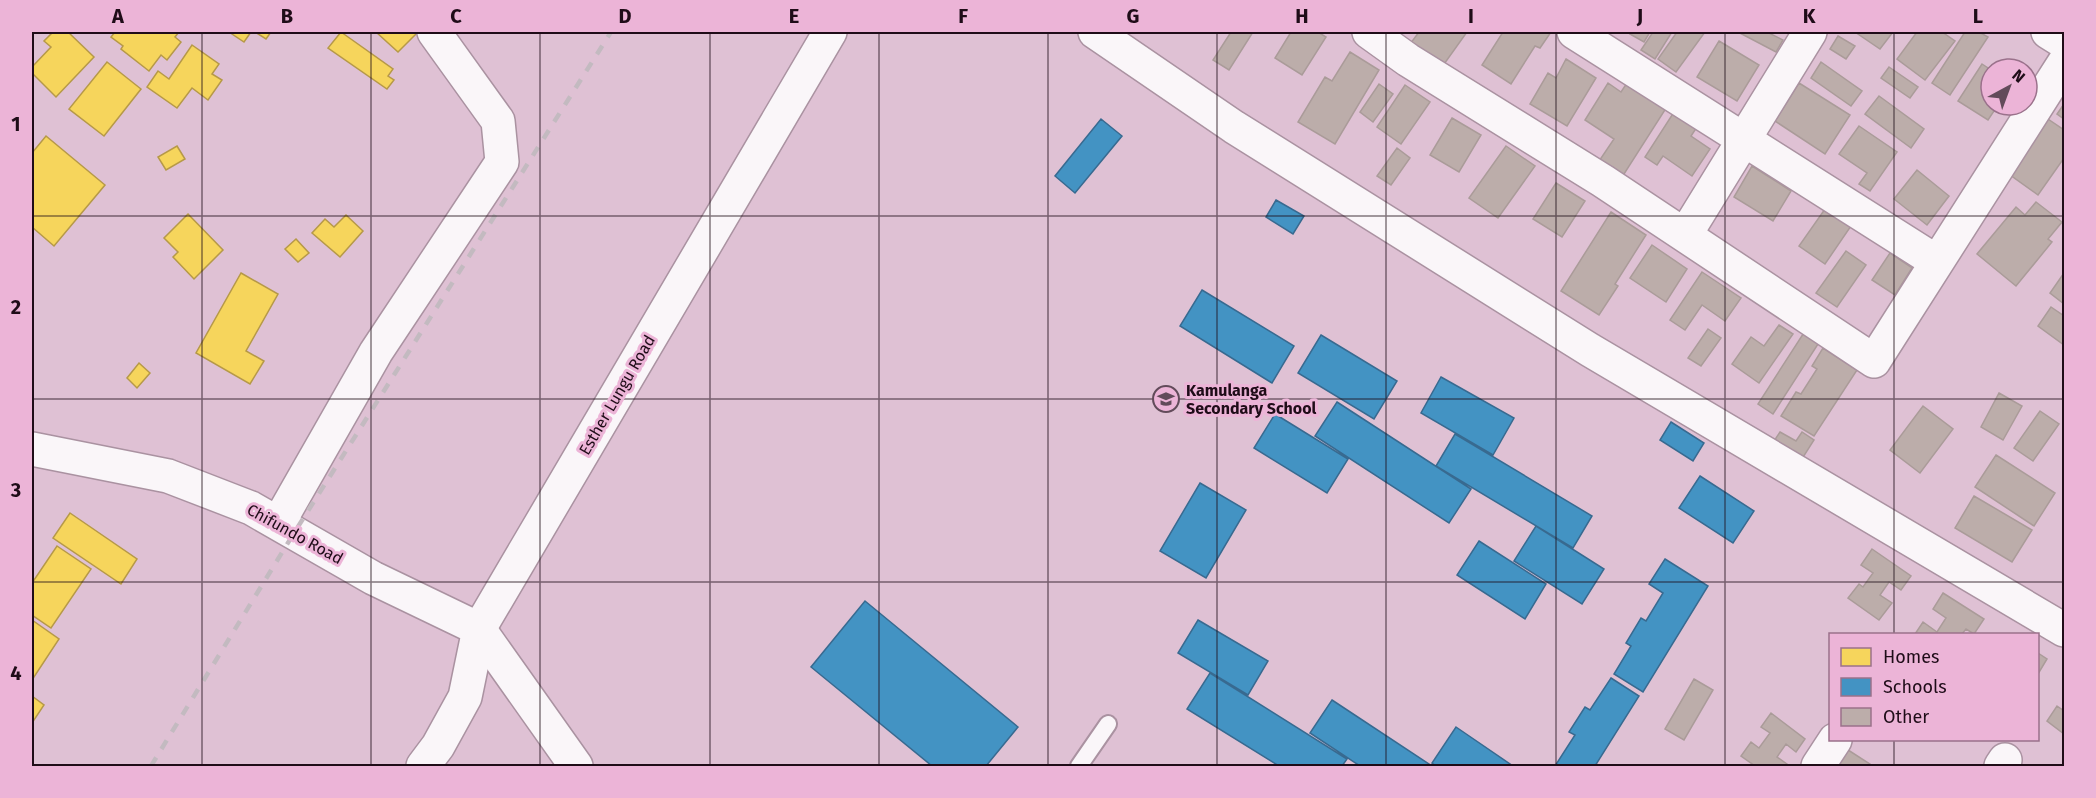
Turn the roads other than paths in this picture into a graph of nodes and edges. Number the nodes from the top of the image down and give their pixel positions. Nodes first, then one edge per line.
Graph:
1 (434, 32) edge
2 (830, 32) edge
3 (1095, 32) edge
4 (1369, 32) edge
5 (1574, 32) edge
6 (1810, 32) edge
7 (2048, 32) edge
8 (2064, 42) edge
9 (2064, 63) edge
10 (1742, 140) junction
11 (1685, 235) junction
12 (1937, 262) junction
13 (32, 448) edge
14 (279, 522) junction
15 (479, 629) junction
16 (2064, 630) edge
17 (1108, 724) dead end
18 (1834, 741) edge
19 (423, 766) edge
20 (576, 766) edge
21 (1079, 766) edge
22 (1818, 766) edge

1 - 14 street
2 - 15 street, Esther Lungu Road
3 - 16 street
4 - 11 street
5 - 10 street
6 - 10 street
7 - 8 street
9 - 12 street
10 - 11 street
10 - 12 street
11 - 12 street
13 - 14 street, Chifundo Road
14 - 15 street, Chifundo Road
15 - 19 street, Esther Lungu Road
15 - 20 street
17 - 21 lane
18 - 22 street

